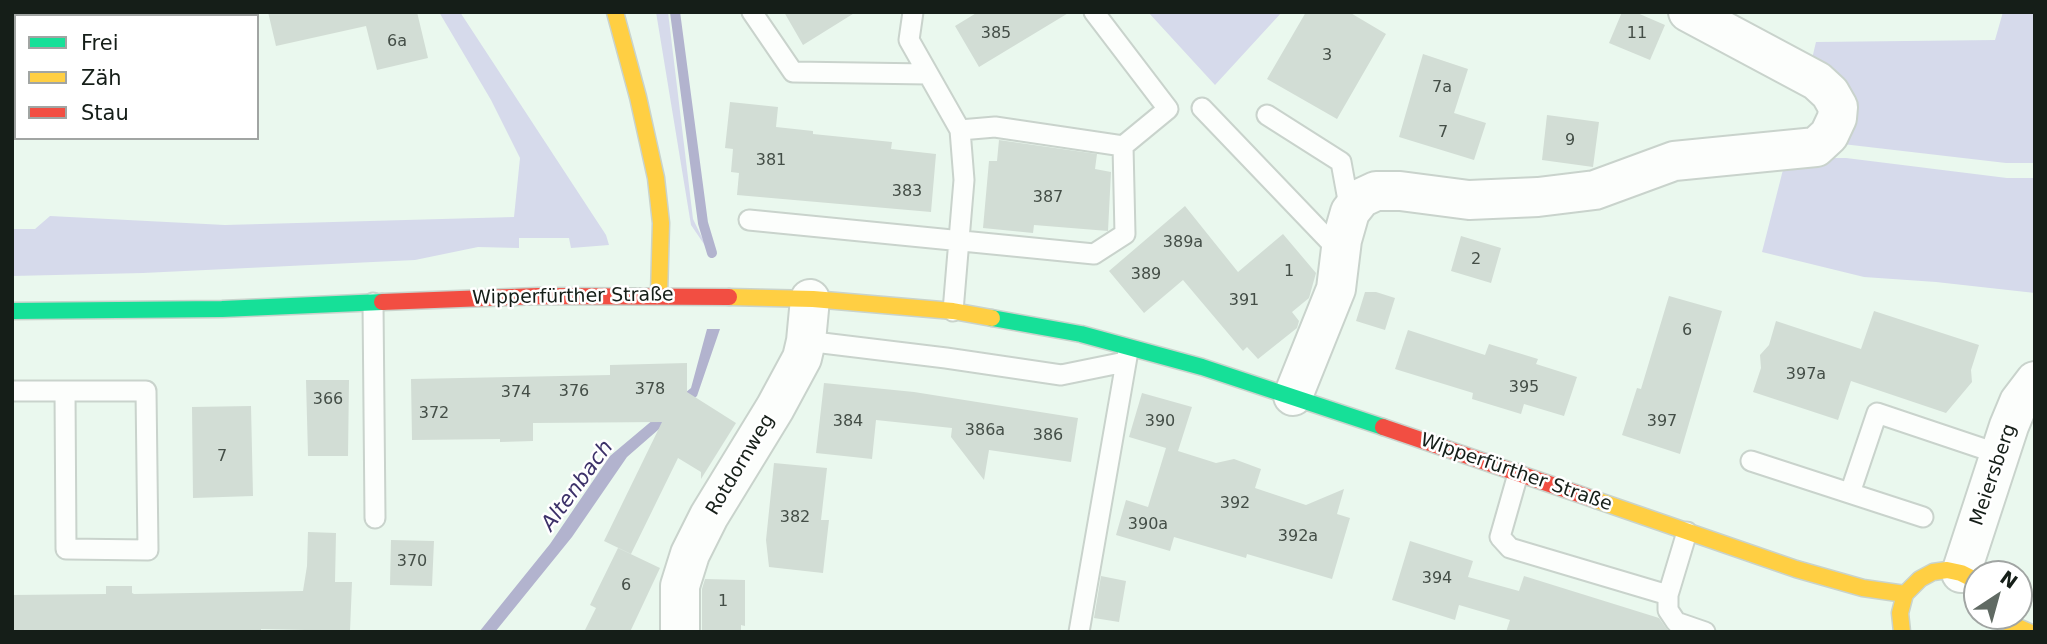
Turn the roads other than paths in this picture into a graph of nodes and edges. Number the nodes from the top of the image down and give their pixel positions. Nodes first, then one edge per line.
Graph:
1 (615, 12) edge
2 (752, 12) edge
3 (913, 12) edge
4 (1094, 12) edge
5 (1688, 12) edge
6 (928, 74) junction
7 (1202, 108) dead end
8 (1267, 115) dead end
9 (960, 130) junction
10 (1124, 146) junction
11 (1350, 212) junction
12 (749, 220) dead end
13 (958, 241) junction
14 (1341, 253) junction
15 (659, 295) junction
16 (810, 299) junction
17 (373, 303) junction
18 (12, 311) edge
19 (953, 311) junction
20 (806, 341) junction
21 (1127, 354) junction
22 (2035, 381) edge
23 (12, 391) edge
24 (65, 391) junction
25 (1293, 397) junction
26 (2000, 454) junction
27 (1751, 461) dead end
28 (1518, 474) junction
29 (1850, 494) junction
30 (1923, 517) dead end
31 (375, 518) dead end
32 (1687, 532) junction
33 (1973, 560) edge
34 (1963, 575) edge
35 (1905, 594) junction
36 (1668, 595) junction
37 (680, 632) edge
38 (1079, 632) edge
39 (1705, 632) edge
40 (1902, 632) edge

1 - 15 main road
2 - 6 lane
3 - 6 lane
4 - 10 lane
5 - 11 street
6 - 9 lane
7 - 14 lane
8 - 11 lane
9 - 10 lane
9 - 13 lane
10 - 13 lane
11 - 14 street
12 - 13 lane
13 - 19 lane
14 - 25 street
15 - 16 main road, Wipperfürther Straße
15 - 17 main road, Wipperfürther Straße
16 - 19 main road, Wipperfürther Straße
16 - 20 street, Rotdornweg
17 - 18 main road, Wipperfürther Straße
17 - 31 lane
19 - 21 main road, Wipperfürther Straße
20 - 21 lane, Wipperfürther Straße
20 - 37 street, Rotdornweg
21 - 25 main road, Wipperfürther Straße
21 - 38 lane
22 - 26 street, Meiersberg
23 - 24 lane
24 - 24 lane
25 - 28 main road, Wipperfürther Straße
26 - 29 lane
26 - 33 street, Meiersberg
27 - 29 lane
28 - 32 main road, Wipperfürther Straße
28 - 36 lane
29 - 30 lane
32 - 35 main road, Wipperfürther Straße
32 - 36 lane
34 - 35 main road
35 - 40 main road
36 - 39 lane

